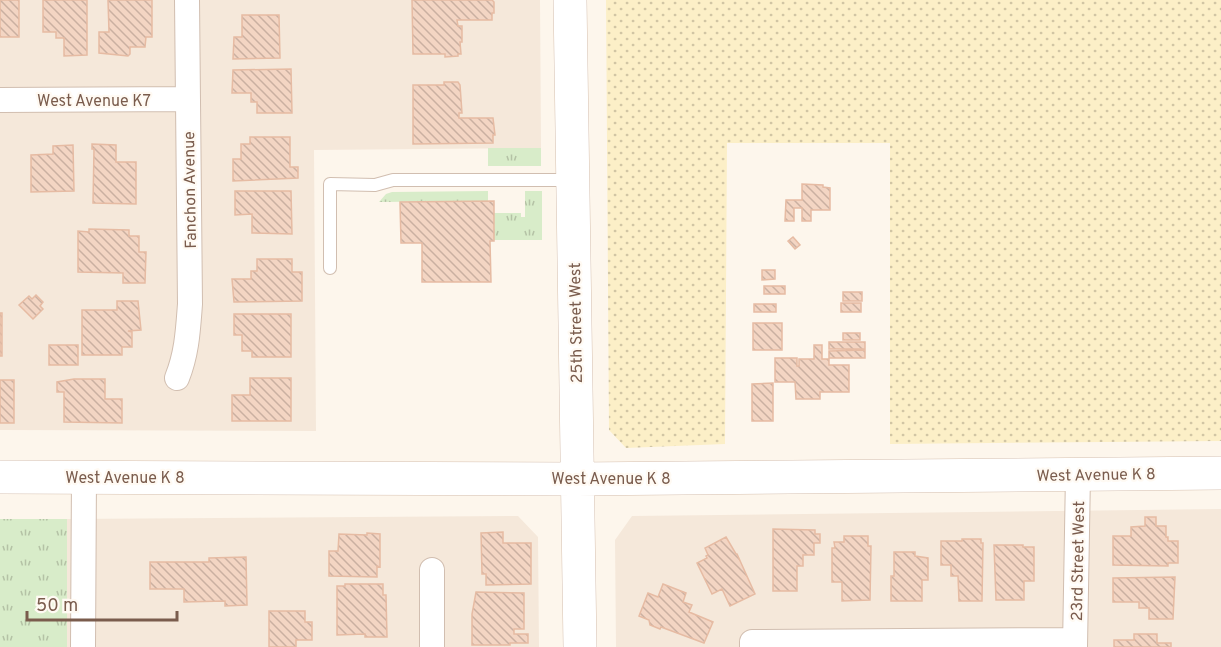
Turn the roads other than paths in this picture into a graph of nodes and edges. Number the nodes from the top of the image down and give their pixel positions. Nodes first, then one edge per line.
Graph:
1 (187, 0) edge
2 (570, 0) edge
3 (188, 99) junction
4 (0, 100) edge
5 (572, 180) junction
6 (330, 268) dead end
7 (177, 378) dead end
8 (1221, 473) edge
9 (1078, 474) junction
10 (84, 476) junction
11 (0, 477) edge
12 (577, 479) junction
13 (432, 570) dead end
14 (1075, 643) edge
15 (83, 647) edge
16 (432, 647) edge
17 (580, 647) edge
18 (752, 647) edge

1 - 3 street, Fanchon Avenue
2 - 5 street, 25th Street West
3 - 4 street, West Avenue K7
3 - 7 street, Fanchon Avenue
5 - 6 lane
5 - 12 street, 25th Street West
8 - 9 street, West Avenue K 8
9 - 12 street, West Avenue K 8
9 - 14 street, 23rd Street West
10 - 11 street, West Avenue K 8
10 - 12 street, West Avenue K 8
10 - 15 street
12 - 17 street, 25th Street West
13 - 16 street
14 - 18 street

